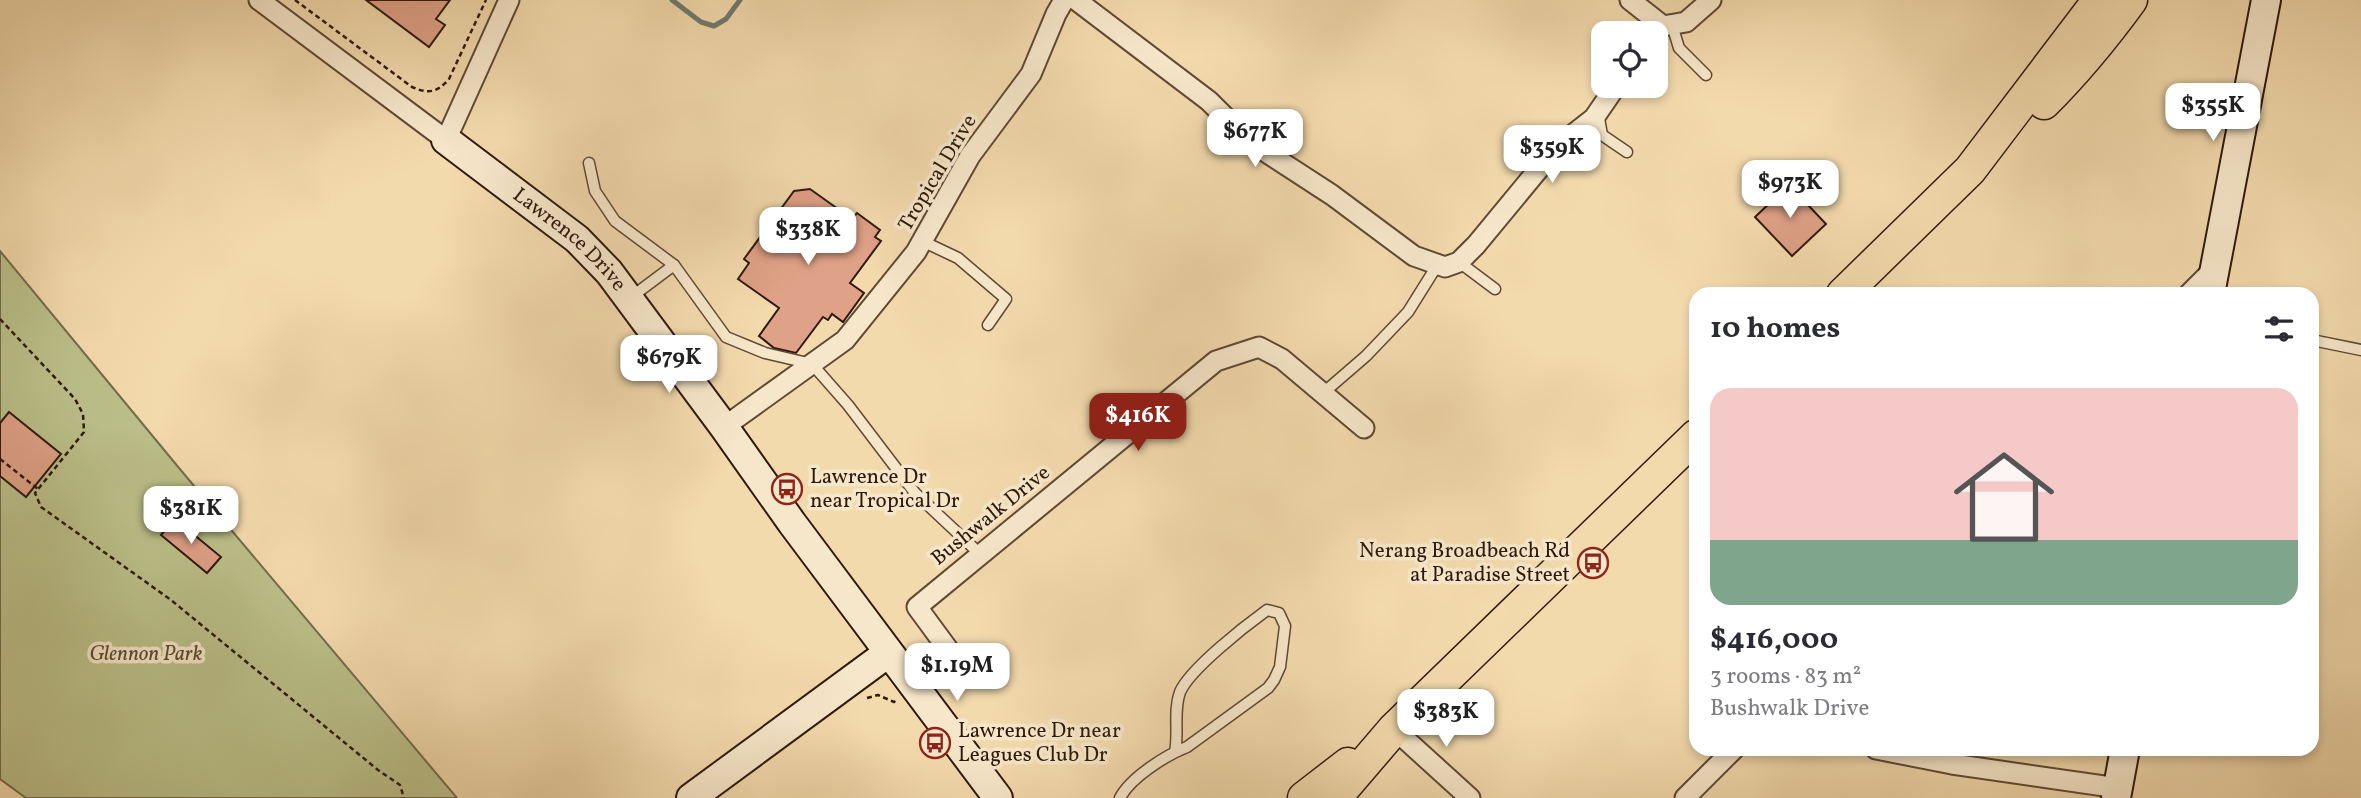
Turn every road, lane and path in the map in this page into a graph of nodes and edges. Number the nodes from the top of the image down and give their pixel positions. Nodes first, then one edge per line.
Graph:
1 (259, 0) edge
2 (295, 0) edge
3 (486, 0) edge
4 (509, 0) edge
5 (1064, 0) edge
6 (1076, 0) edge
7 (1630, 0) edge
8 (1711, 0) edge
9 (2099, 0) edge
10 (2131, 0) edge
11 (2266, 0) edge
12 (1653, 21) edge
13 (1668, 25) edge
14 (1668, 35) edge
15 (1706, 75) dead end
16 (1608, 98) edge
17 (1598, 113) junction
18 (446, 140) junction
19 (1627, 152) dead end
20 (589, 163) dead end
21 (1970, 170) junction
22 (922, 241) junction
23 (1459, 262) junction
24 (1438, 264) junction
25 (674, 265) junction
26 (2212, 282) edge
27 (1850, 287) edge
28 (1495, 289) dead end
29 (629, 298) junction
30 (0, 319) edge
31 (988, 325) dead end
32 (2319, 341) edge
33 (2361, 350) edge
34 (812, 364) junction
35 (1322, 394) junction
36 (724, 427) junction
37 (1364, 428) dead end
38 (1689, 443) edge
39 (0, 459) edge
40 (38, 489) junction
41 (980, 554) junction
42 (888, 653) junction
43 (956, 660) dead end
44 (914, 686) junction
45 (858, 704) dead end
46 (1394, 729) junction
47 (1175, 752) junction
48 (1727, 756) edge
49 (1911, 756) edge
50 (2124, 756) edge
51 (992, 793) edge
52 (2117, 793) edge
53 (404, 798) edge
54 (691, 798) edge
55 (1120, 798) edge
56 (1304, 798) edge
57 (1335, 798) edge
58 (1470, 798) edge
59 (1685, 798) edge

1 - 18 street, Lawrence Drive
2 - 3 path
4 - 18 street
5 - 22 street, Tropical Drive
6 - 24 street
7 - 12 street
8 - 13 street
9 - 21 main road
10 - 21 main road
11 - 26 street
14 - 15 lane
16 - 17 street
17 - 19 lane
17 - 23 street
18 - 29 street, Lawrence Drive
20 - 25 lane
21 - 27 main road
22 - 31 lane
22 - 34 street, Tropical Drive
23 - 24 street
23 - 28 lane
24 - 35 lane
25 - 29 lane
25 - 34 lane
29 - 36 street, Lawrence Drive
30 - 40 path
32 - 33 lane
34 - 36 street, Tropical Drive
34 - 41 lane
35 - 37 street, Bushwalk Drive
35 - 41 street, Bushwalk Drive
36 - 42 street, Lawrence Drive
38 - 46 main road
39 - 40 path
40 - 53 path
41 - 43 street, Bushwalk Drive
42 - 44 street, Lawrence Drive
42 - 54 street
44 - 45 path
44 - 51 street, Lawrence Drive
46 - 56 main road
46 - 57 main road
46 - 58 street
47 - 47 lane
47 - 55 lane
48 - 59 street
49 - 52 street
50 - 52 street

